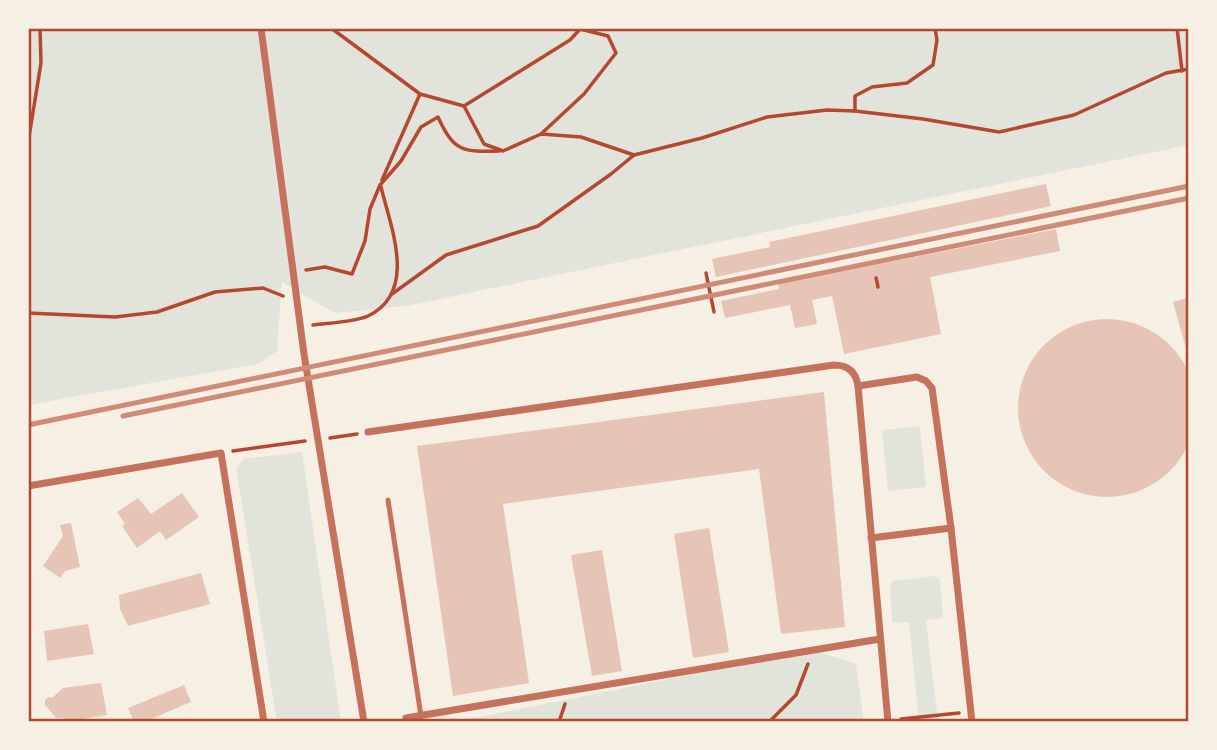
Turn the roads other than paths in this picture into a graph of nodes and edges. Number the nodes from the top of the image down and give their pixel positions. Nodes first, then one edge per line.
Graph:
1 (261, 28) edge
2 (858, 386) junction
3 (368, 432) dead end
4 (28, 486) edge
5 (388, 500) dead end
6 (951, 528) junction
7 (871, 538) junction
8 (880, 639) junction
9 (421, 716) junction
10 (406, 718) dead end
11 (888, 721) edge
12 (264, 722) edge
13 (364, 722) edge
14 (972, 722) edge

1 - 13 street
2 - 3 street
2 - 6 street
2 - 7 street
4 - 12 street
5 - 9 lane
6 - 7 street
6 - 14 street
7 - 8 street
8 - 9 street
8 - 11 street
9 - 10 street

